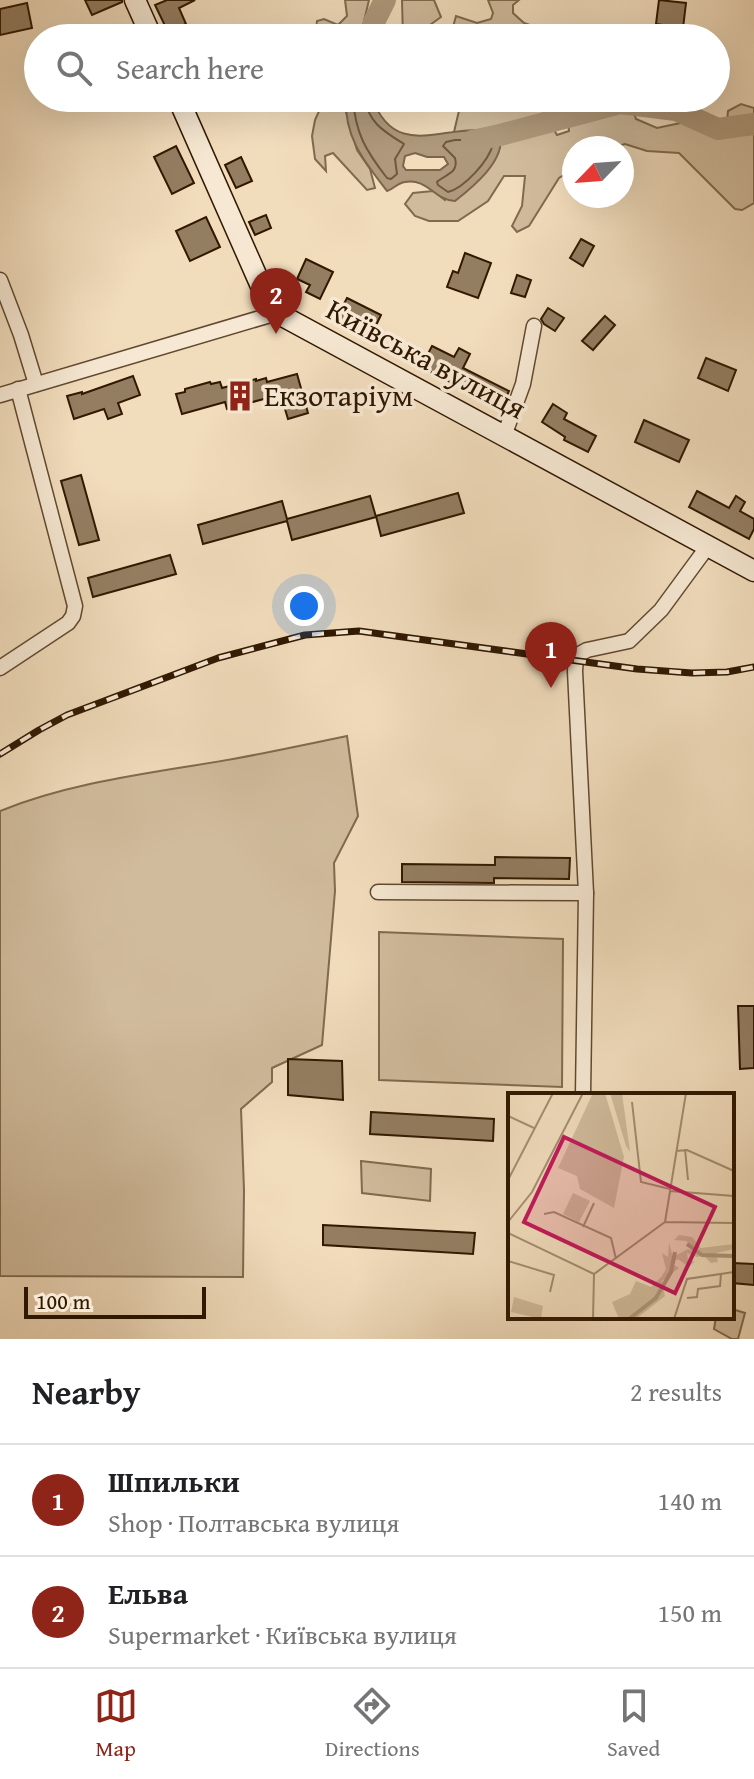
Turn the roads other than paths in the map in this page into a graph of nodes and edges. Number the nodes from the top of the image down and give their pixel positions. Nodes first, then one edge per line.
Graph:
1 (135, 0) edge
2 (146, 24) edge
3 (184, 112) edge
4 (0, 280) edge
5 (277, 313) junction
6 (534, 326) dead end
7 (36, 384) junction
8 (18, 389) junction
9 (0, 395) edge
10 (504, 436) junction
11 (708, 546) junction
12 (754, 571) edge
13 (0, 668) edge
14 (378, 892) dead end
15 (586, 893) junction
16 (583, 1093) edge

1 - 2 main road
3 - 5 main road, Київська вулиця
4 - 7 street
5 - 7 street
5 - 10 main road, Київська вулиця
6 - 10 street
7 - 8 street
8 - 9 street
8 - 13 street
10 - 11 main road, Київська вулиця
11 - 12 main road, Київська вулиця
11 - 15 street
14 - 15 street
15 - 16 street

